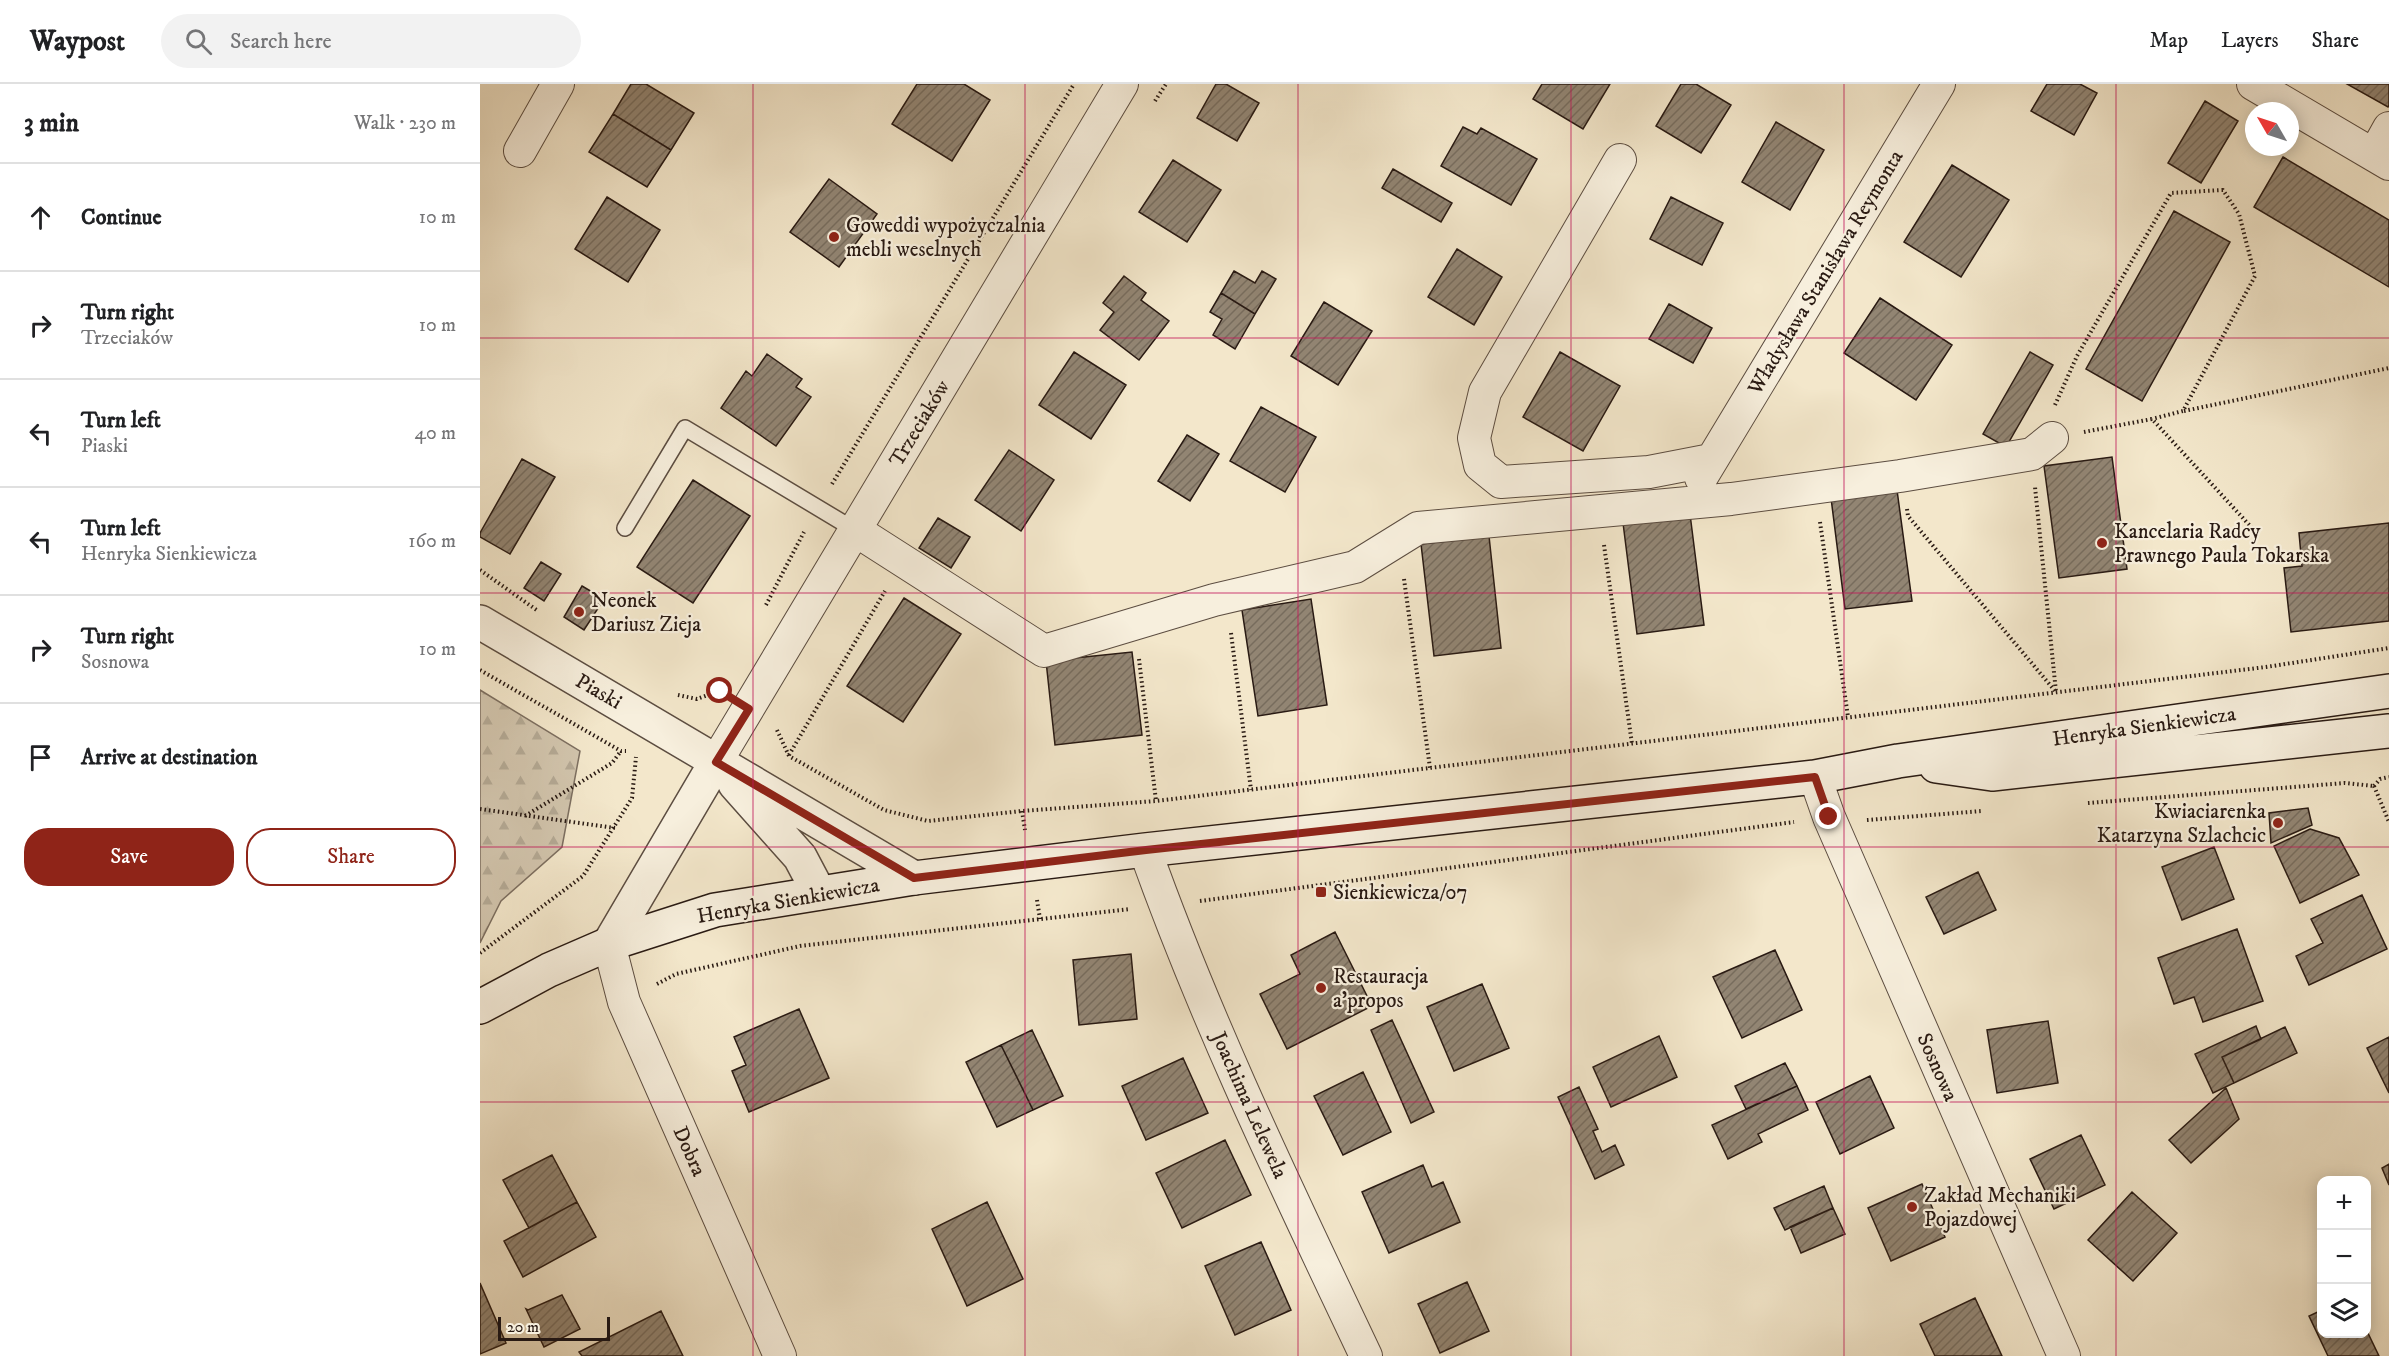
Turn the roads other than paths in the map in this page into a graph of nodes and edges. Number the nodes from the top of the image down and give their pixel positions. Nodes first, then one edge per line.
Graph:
1 (558, 84) edge
2 (1122, 84) edge
3 (1939, 84) edge
4 (2253, 84) edge
5 (2389, 128) edge
6 (520, 151) dead end
7 (1620, 160) dead end
8 (2381, 160) edge
9 (2042, 446) road end
10 (1711, 460) junction
11 (1687, 502) junction
12 (625, 528) dead end
13 (855, 530) junction
14 (480, 622) edge
15 (2389, 691) edge
16 (2389, 731) edge
17 (1898, 761) junction
18 (716, 762) junction
19 (1815, 777) junction
20 (1146, 850) junction
21 (914, 878) junction
22 (819, 892) junction
23 (609, 944) junction
24 (480, 1007) edge
25 (780, 1356) edge
26 (1366, 1356) edge
27 (2064, 1356) edge

1 - 6 street
2 - 13 street, Trzeciaków
3 - 10 street, Władysława Stanisława Reymonta
4 - 8 street
5 - 8 street
7 - 10 street
9 - 11 street
10 - 11 street, Władysława Stanisława Reymonta
11 - 13 street
12 - 13 lane
13 - 18 street, Trzeciaków
14 - 18 main road, Piaski
15 - 17 main road, Henryka Sienkiewicza
16 - 17 main road, Henryka Sienkiewicza
17 - 19 main road, Henryka Sienkiewicza
18 - 21 main road, Piaski
18 - 22 main road, Piaski
18 - 23 main road
19 - 20 main road, Henryka Sienkiewicza
19 - 27 street, Sosnowa
20 - 21 main road, Henryka Sienkiewicza
20 - 26 street, Joachima Lelewela
21 - 22 main road, Henryka Sienkiewicza
22 - 23 main road, Henryka Sienkiewicza
23 - 24 main road, Henryka Sienkiewicza
23 - 25 street, Dobra

